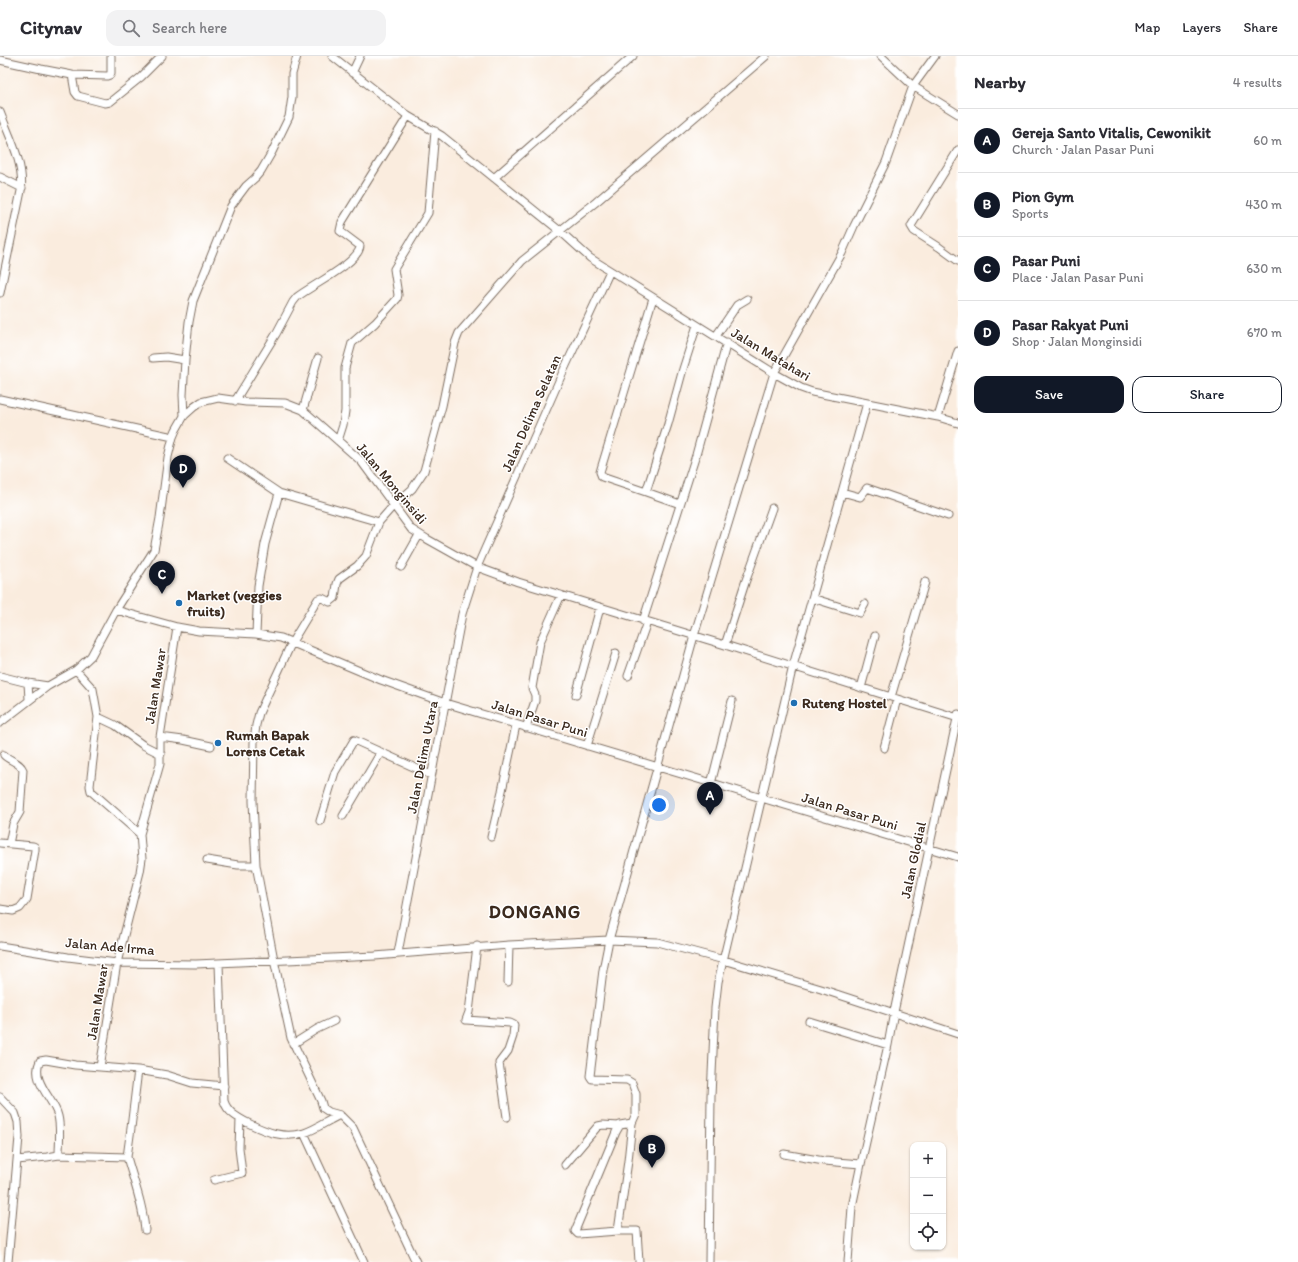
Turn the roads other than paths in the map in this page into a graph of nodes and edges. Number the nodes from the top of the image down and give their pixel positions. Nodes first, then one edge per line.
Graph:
1 (111, 56) edge
2 (162, 56) edge
3 (297, 56) edge
4 (332, 56) edge
5 (360, 56) edge
6 (633, 56) edge
7 (766, 56) edge
8 (881, 56) edge
9 (935, 56) edge
10 (0, 60) edge
11 (352, 73) junction
12 (72, 75) junction
13 (913, 86) junction
14 (0, 112) edge
15 (958, 114) edge
16 (408, 116) junction
17 (435, 131) junction
18 (958, 150) edge
19 (0, 177) edge
20 (494, 178) junction
21 (22, 188) junction
22 (560, 231) junction
23 (958, 261) edge
24 (610, 271) junction
25 (0, 293) edge
26 (652, 298) junction
27 (747, 299) dead end
28 (698, 325) junction
29 (716, 336) junction
30 (727, 342) junction
31 (958, 351) edge
32 (154, 358) dead end
33 (318, 358) dead end
34 (185, 360) junction
35 (774, 372) junction
36 (0, 399) edge
37 (235, 401) junction
38 (867, 403) junction
39 (303, 410) junction
40 (184, 416) junction
41 (938, 417) junction
42 (958, 423) edge
43 (173, 437) junction
44 (338, 441) junction
45 (228, 458) dead end
46 (646, 492) junction
47 (842, 492) junction
48 (278, 493) junction
49 (680, 504) junction
50 (393, 506) junction
51 (772, 508) dead end
52 (948, 516) dead end
53 (379, 522) junction
54 (419, 535) junction
55 (401, 567) dead end
56 (477, 567) junction
57 (925, 582) dead end
58 (561, 595) junction
59 (812, 598) junction
60 (865, 604) dead end
61 (600, 608) junction
62 (116, 610) junction
63 (645, 621) junction
64 (177, 627) junction
65 (256, 634) junction
66 (694, 636) junction
67 (875, 636) dead end
68 (292, 642) junction
69 (725, 645) junction
70 (616, 653) dead end
71 (793, 666) junction
72 (76, 670) junction
73 (0, 676) edge
74 (628, 676) dead end
75 (28, 683) junction
76 (48, 686) junction
77 (861, 688) junction
78 (576, 695) dead end
79 (894, 698) junction
80 (29, 700) junction
81 (732, 701) dead end
82 (445, 703) junction
83 (98, 717) junction
84 (958, 717) edge
85 (0, 723) edge
86 (516, 725) junction
87 (526, 728) junction
88 (160, 737) junction
89 (211, 746) dead end
90 (587, 746) junction
91 (884, 748) dead end
92 (381, 752) junction
93 (161, 754) junction
94 (4, 755) dead end
95 (658, 767) junction
96 (431, 774) junction
97 (711, 784) junction
98 (762, 798) junction
99 (343, 816) dead end
100 (320, 821) dead end
101 (140, 834) junction
102 (491, 837) dead end
103 (0, 843) edge
104 (9, 844) junction
105 (929, 849) junction
106 (958, 857) edge
107 (207, 860) dead end
108 (256, 864) junction
109 (0, 909) edge
110 (609, 940) junction
111 (509, 945) junction
112 (0, 946) edge
113 (477, 946) junction
114 (398, 954) junction
115 (274, 960) junction
116 (724, 960) junction
117 (117, 963) junction
118 (219, 964) junction
119 (508, 982) dead end
120 (894, 1012) junction
121 (334, 1021) dead end
122 (809, 1021) dead end
123 (958, 1034) edge
124 (293, 1044) junction
125 (888, 1045) junction
126 (100, 1067) junction
127 (138, 1070) junction
128 (224, 1086) junction
129 (0, 1098) edge
130 (340, 1116) junction
131 (507, 1117) dead end
132 (240, 1119) junction
133 (632, 1123) junction
134 (619, 1126) junction
135 (304, 1133) junction
136 (784, 1154) dead end
137 (60, 1155) junction
138 (126, 1157) junction
139 (17, 1160) junction
140 (861, 1164) junction
141 (565, 1165) dead end
142 (214, 1180) dead end
143 (145, 1230) dead end
144 (618, 1231) junction
145 (8, 1262) edge
146 (364, 1262) edge
147 (416, 1262) edge
148 (639, 1262) edge
149 (709, 1262) edge
150 (848, 1262) edge

1 - 12 street
2 - 12 street
3 - 34 street
4 - 11 street, Jalan Matahari
5 - 11 street
6 - 20 street
7 - 22 street
8 - 13 street
9 - 13 street
10 - 12 street
11 - 16 street, Jalan Matahari
13 - 15 street
13 - 35 street
14 - 21 street
16 - 17 street, Jalan Matahari
16 - 37 street
17 - 20 street, Jalan Matahari
17 - 44 street
18 - 23 street
19 - 21 street
20 - 22 street, Jalan Matahari
21 - 25 street
22 - 24 street, Jalan Matahari
22 - 50 street
24 - 26 street, Jalan Matahari
24 - 56 street, Jalan Delima Selatan
26 - 28 street, Jalan Matahari
26 - 46 street
27 - 29 street
28 - 29 street, Jalan Matahari
28 - 46 street
29 - 30 street, Jalan Matahari
30 - 35 street, Jalan Matahari
30 - 49 street
31 - 41 street
32 - 34 street
33 - 39 street
34 - 40 street
35 - 38 street, Jalan Matahari
35 - 66 street
36 - 43 street
37 - 39 street, Jalan Monginsidi
37 - 40 street, Jalan Monginsidi
38 - 41 street, Jalan Matahari
38 - 47 street
39 - 44 street, Jalan Monginsidi
40 - 43 street, Jalan Monginsidi
41 - 42 street, Jalan Matahari
43 - 62 street, Jalan Monginsidi
44 - 50 street, Jalan Monginsidi
45 - 48 street
46 - 49 street
47 - 52 street
47 - 59 street
48 - 53 street
48 - 65 street
49 - 63 street
50 - 53 street
50 - 54 street, Jalan Monginsidi
51 - 69 street
53 - 68 street
54 - 55 street
54 - 56 street, Jalan Monginsidi
56 - 58 street, Jalan Monginsidi
56 - 82 street, Jalan Delima Utara
57 - 79 street
58 - 61 street, Jalan Monginsidi
58 - 87 street
59 - 60 street
59 - 71 street
61 - 63 street, Jalan Monginsidi
61 - 78 street
62 - 64 street, Jalan Pasar Puni
62 - 72 street, Jalan Monginsidi
63 - 66 street, Jalan Monginsidi
63 - 74 street
64 - 65 street, Jalan Pasar Puni
64 - 88 street, Jalan Mawar
65 - 68 street, Jalan Pasar Puni
66 - 69 street, Jalan Monginsidi
66 - 95 street
67 - 77 street
68 - 82 street, Jalan Pasar Puni
68 - 108 street
69 - 71 street, Jalan Monginsidi
70 - 90 street
71 - 77 street, Jalan Monginsidi
71 - 98 street
72 - 76 street, Jalan Monginsidi
72 - 83 street
73 - 75 street
75 - 76 street
75 - 80 street
76 - 80 street, Jalan Monginsidi
77 - 79 street, Jalan Monginsidi
79 - 84 street, Jalan Monginsidi
79 - 91 street
80 - 85 street, Jalan Monginsidi
81 - 97 street
82 - 86 street, Jalan Pasar Puni
82 - 96 street, Jalan Delima Utara
83 - 93 street
83 - 101 street
84 - 105 street, Jalan Glodial
86 - 87 street, Jalan Pasar Puni
86 - 102 street
87 - 90 street, Jalan Pasar Puni
88 - 89 street
88 - 93 street, Jalan Mawar
90 - 95 street, Jalan Pasar Puni
92 - 96 street
92 - 99 street
92 - 100 street
93 - 101 street, Jalan Mawar
94 - 104 street
95 - 97 street, Jalan Pasar Puni
95 - 110 street
96 - 114 street, Jalan Delima Utara
97 - 98 street, Jalan Pasar Puni
98 - 105 street, Jalan Pasar Puni
98 - 116 street
101 - 117 street, Jalan Mawar
103 - 104 street
104 - 109 street
105 - 106 street, Jalan Pasar Puni
105 - 120 street, Jalan Glodial
107 - 108 street
108 - 115 street
110 - 111 street, Jalan Ade Irma
110 - 116 street, Jalan Ade Irma
110 - 133 street
111 - 113 street, Jalan Ade Irma
111 - 119 street
112 - 117 street, Jalan Ade Irma
113 - 114 street, Jalan Ade Irma
113 - 131 street
114 - 115 street, Jalan Ade Irma
115 - 118 street, Jalan Ade Irma
115 - 124 street
116 - 120 street, Jalan Ade Irma
116 - 149 street
117 - 118 street, Jalan Ade Irma
117 - 126 street, Jalan Mawar
118 - 128 street
120 - 123 street, Jalan Ade Irma
120 - 125 street, Jalan Glodial
121 - 124 street
122 - 125 street
124 - 130 street
125 - 140 street, Jalan Glodial
126 - 127 street
126 - 137 street
127 - 128 street
127 - 138 street
128 - 132 street
129 - 139 street
130 - 135 street
130 - 147 street
132 - 135 street
132 - 142 street
133 - 134 street
133 - 144 street
134 - 141 street
134 - 144 street
135 - 146 street
136 - 140 street
137 - 138 street
137 - 139 street
138 - 143 street
139 - 145 street
140 - 150 street, Jalan Glodial
144 - 148 street

